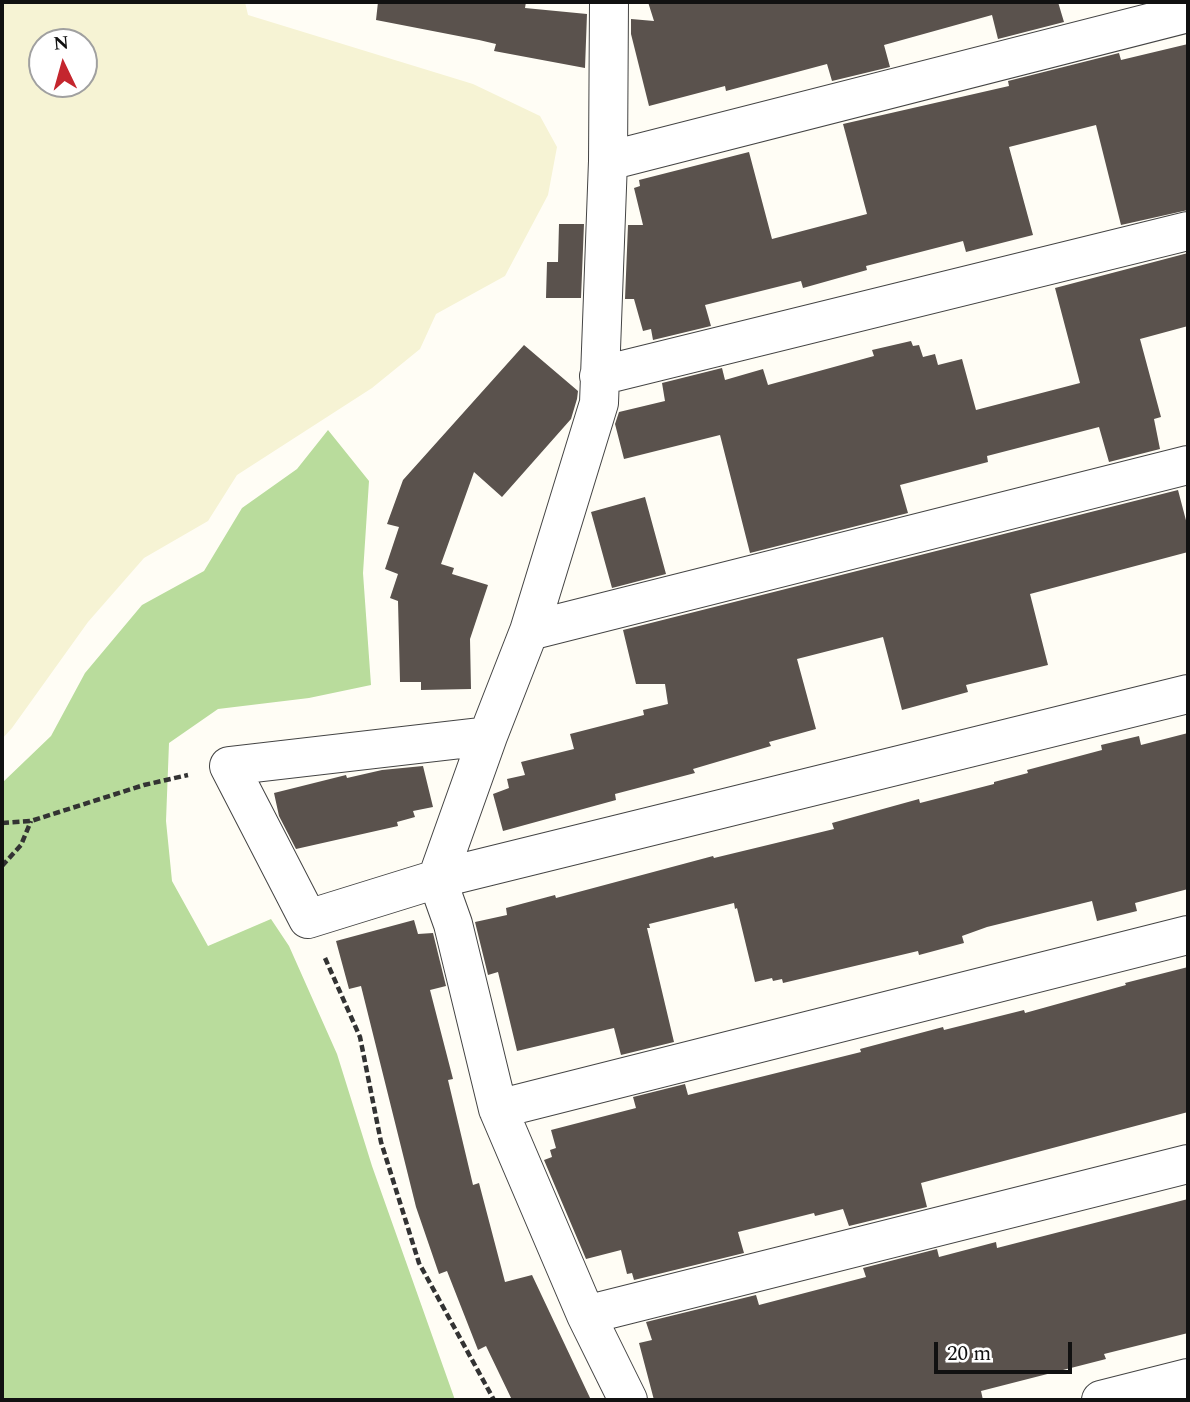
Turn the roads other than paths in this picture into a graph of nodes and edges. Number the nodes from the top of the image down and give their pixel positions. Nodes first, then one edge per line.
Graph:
1 (610, 2) edge
2 (1188, 13) edge
3 (608, 161) junction
4 (1188, 231) edge
5 (599, 376) junction
6 (1188, 465) edge
7 (529, 631) junction
8 (1188, 694) edge
9 (488, 736) junction
10 (437, 879) junction
11 (1188, 935) edge
12 (498, 1109) junction
13 (1188, 1164) edge
14 (586, 1315) junction
15 (1188, 1378) edge
16 (628, 1400) edge
17 (1101, 1400) edge

1 - 3 street
2 - 3 street
3 - 5 street
4 - 5 street
5 - 7 street
6 - 7 street
7 - 9 street
8 - 10 street
9 - 10 street
9 - 10 street
10 - 12 street
11 - 12 street
12 - 14 street
13 - 14 street
14 - 16 street
15 - 17 street

